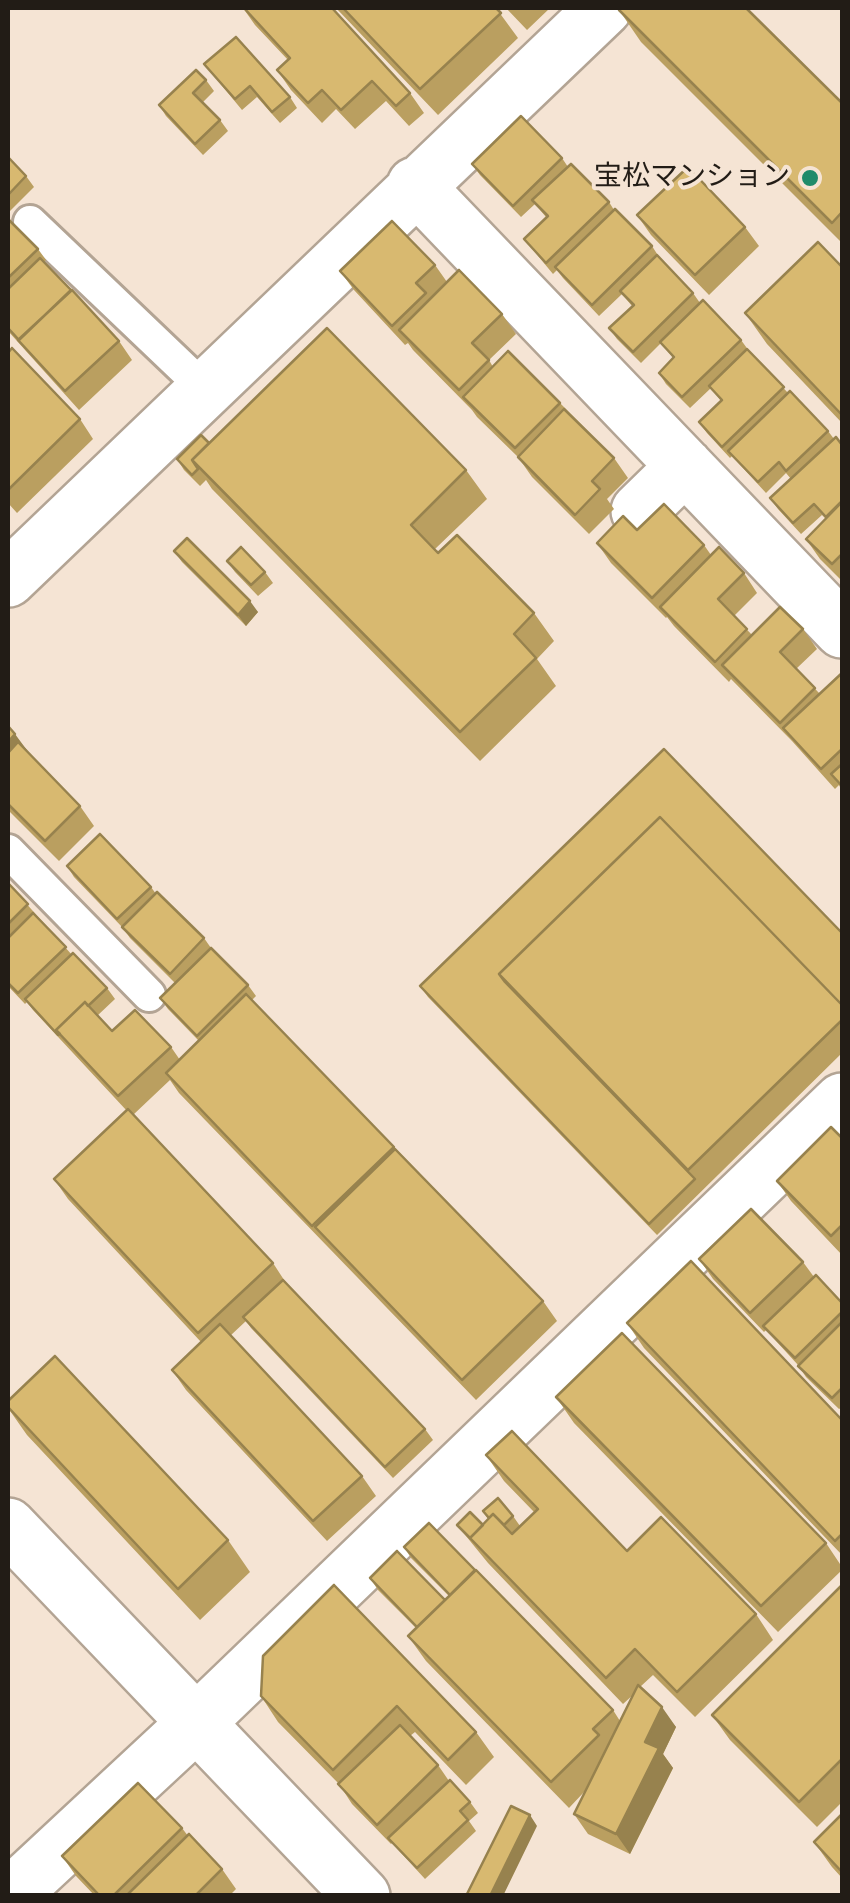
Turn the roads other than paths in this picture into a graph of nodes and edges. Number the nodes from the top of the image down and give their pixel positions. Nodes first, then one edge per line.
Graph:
1 (604, 8) edge
2 (415, 186) junction
3 (30, 222) dead end
4 (205, 388) junction
5 (685, 466) junction
6 (640, 511) dead end
7 (8, 579) edge
8 (842, 630) edge
9 (8, 850) edge
10 (149, 995) dead end
11 (842, 1101) edge
12 (8, 1526) edge
13 (195, 1724) junction
14 (10, 1896) edge
15 (362, 1896) edge

1 - 2 street
2 - 4 street
2 - 5 street
3 - 4 lane
4 - 7 street
5 - 6 street
5 - 8 street
9 - 10 lane
11 - 13 street
12 - 13 street
13 - 14 street
13 - 15 street

